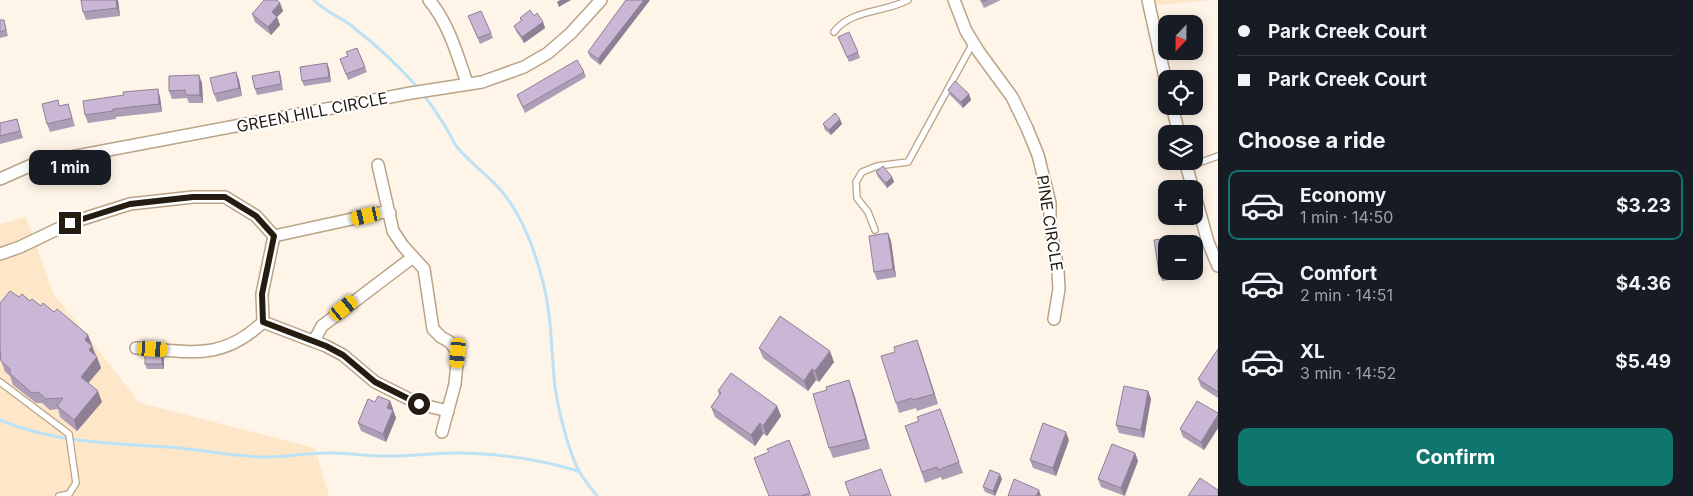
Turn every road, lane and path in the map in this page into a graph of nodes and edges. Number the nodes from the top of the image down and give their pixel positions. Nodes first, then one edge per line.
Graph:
1 (428, 0) edge
2 (602, 0) edge
3 (908, 0) edge
4 (954, 0) edge
5 (1148, 0) edge
6 (834, 32) dead end
7 (973, 43) junction
8 (1163, 70) edge
9 (468, 83) junction
10 (1218, 156) edge
11 (1203, 160) edge
12 (378, 165) dead end
13 (0, 179) edge
14 (390, 213) junction
15 (1203, 225) edge
16 (875, 230) dead end
17 (274, 236) junction
18 (0, 254) edge
19 (413, 257) junction
20 (1218, 266) edge
21 (1054, 319) dead end
22 (263, 322) junction
23 (314, 341) junction
24 (136, 348) dead end
25 (0, 382) edge
26 (448, 411) junction
27 (442, 432) dead end
28 (59, 496) edge

1 - 9 street
2 - 9 street, GREEN HILL CIRCLE
3 - 6 lane
4 - 7 street, PINE CIRCLE
5 - 8 street
7 - 16 lane
7 - 21 street, PINE CIRCLE
9 - 13 street, GREEN HILL CIRCLE
10 - 11 lane
12 - 14 street
14 - 17 street
14 - 19 street
15 - 20 street
17 - 18 street
17 - 22 street
19 - 23 street
19 - 26 street
22 - 23 street
22 - 24 street
23 - 26 street
25 - 28 lane
26 - 27 street

